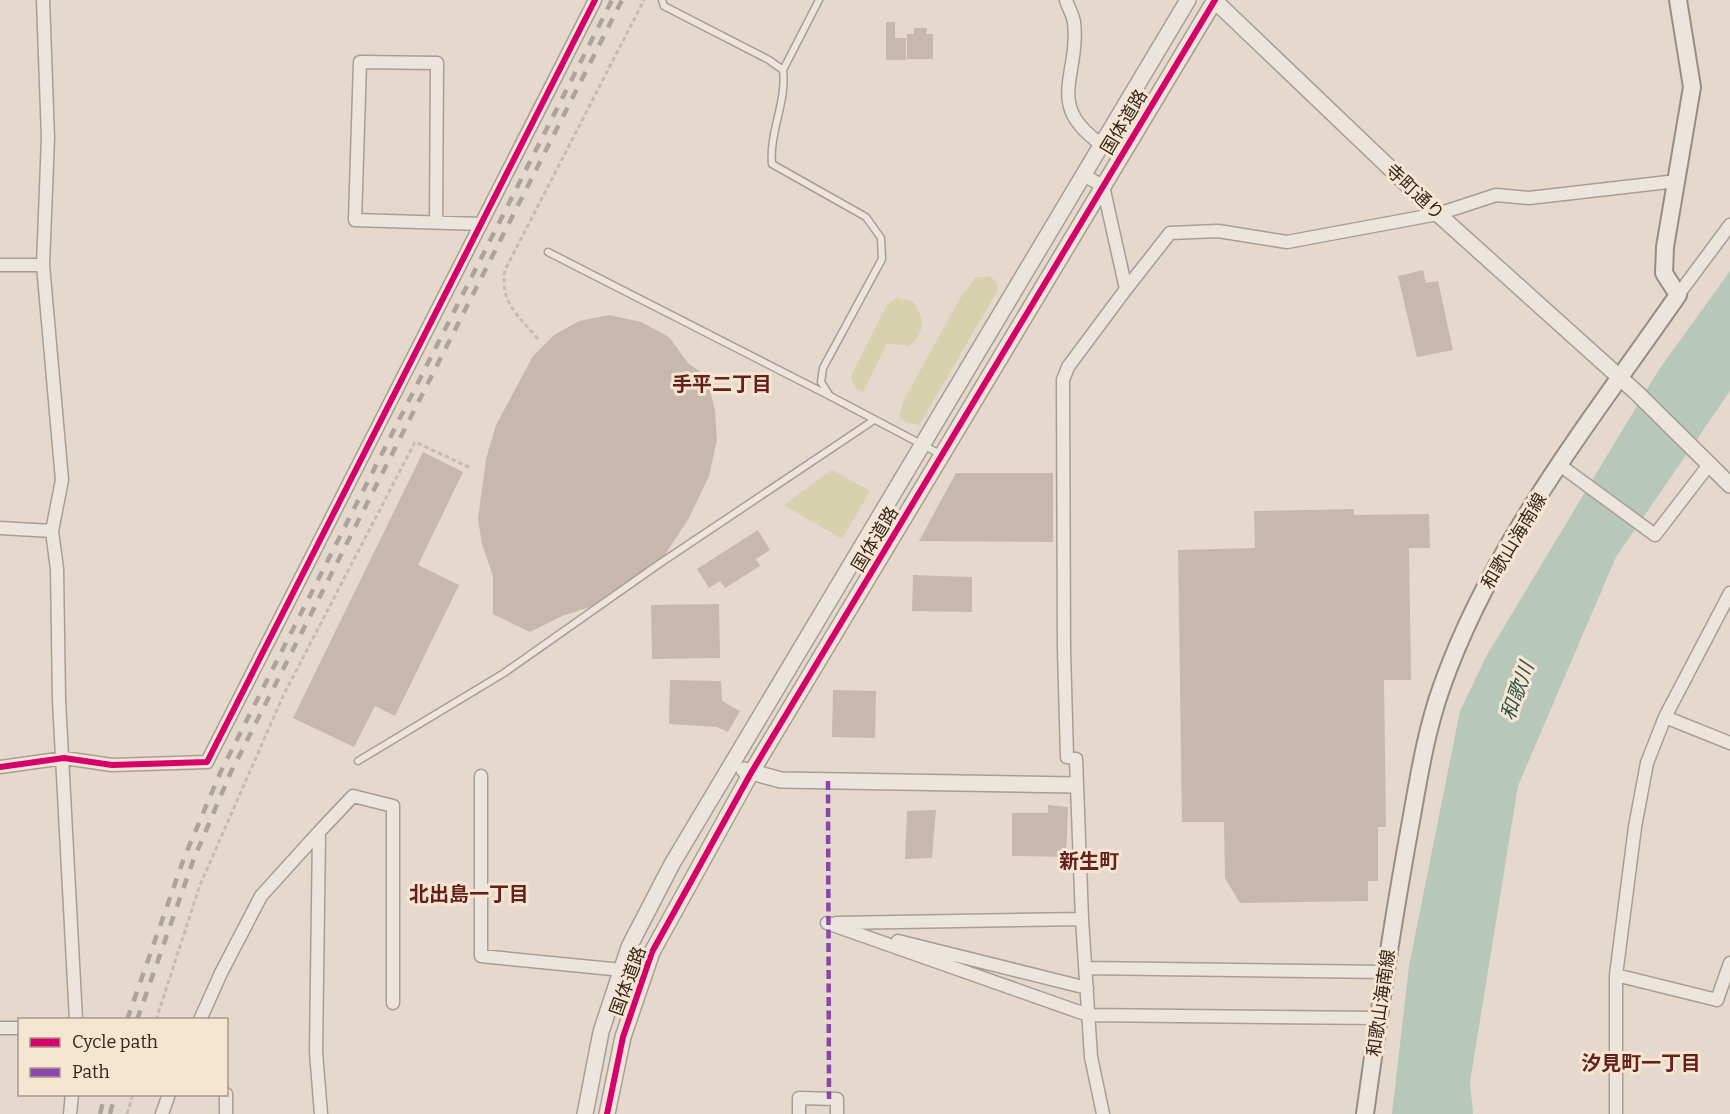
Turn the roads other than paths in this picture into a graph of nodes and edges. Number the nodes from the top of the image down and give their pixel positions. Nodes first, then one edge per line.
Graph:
1 (43, 0) edge
2 (662, 0) edge
3 (819, 0) edge
4 (1066, 0) edge
5 (1188, 0) edge
6 (1214, 0) edge
7 (1678, 0) edge
8 (591, 1) edge
9 (783, 70) junction
10 (1101, 144) junction
11 (1083, 175) junction
12 (1677, 181) junction
13 (1103, 186) junction
14 (1438, 214) junction
15 (436, 222) junction
16 (481, 224) junction
17 (1730, 225) edge
18 (548, 252) dead end
19 (0, 265) edge
20 (43, 265) junction
21 (1126, 289) junction
22 (1678, 295) junction
23 (1621, 378) junction
24 (830, 396) junction
25 (874, 420) junction
26 (922, 445) junction
27 (943, 456) junction
28 (1703, 460) junction
29 (1567, 470) junction
30 (1730, 485) edge
31 (0, 528) edge
32 (52, 531) junction
33 (1730, 593) edge
34 (1665, 717) junction
35 (1730, 743) edge
36 (64, 758) junction
37 (358, 761) dead end
38 (730, 764) junction
39 (0, 767) edge
40 (751, 773) junction
41 (481, 776) dead end
42 (1075, 786) junction
43 (319, 832) junction
44 (1082, 919) junction
45 (827, 923) junction
46 (1730, 963) edge
47 (1086, 968) junction
48 (622, 970) junction
49 (1385, 972) junction
50 (1616, 975) junction
51 (1087, 988) junction
52 (393, 1003) dead end
53 (1088, 1016) junction
54 (76, 1018) edge
55 (201, 1018) edge
56 (1378, 1018) junction
57 (0, 1028) edge
58 (18, 1028) edge
59 (72, 1096) edge
60 (169, 1096) edge
61 (226, 1096) edge
62 (70, 1114) edge
63 (162, 1114) edge
64 (225, 1114) edge
65 (321, 1114) edge
66 (585, 1114) edge
67 (607, 1114) edge
68 (799, 1114) edge
69 (837, 1114) edge
70 (1103, 1114) edge
71 (1365, 1114) edge
72 (1616, 1114) edge

1 - 20 street
2 - 9 lane
3 - 9 lane
4 - 10 street
5 - 10 street, 国体道路
6 - 13 street, 国体道路
6 - 14 street, 寺町通り
7 - 12 main road
8 - 16 street
9 - 24 lane
10 - 11 street, 国体道路
11 - 13 street
11 - 26 street, 国体道路
12 - 14 street
12 - 22 main road
13 - 21 street
13 - 27 street, 国体道路
14 - 21 street
14 - 23 street, 寺町通り
15 - 15 street
15 - 16 street
16 - 36 street
17 - 22 street
18 - 24 lane
19 - 20 street
20 - 32 street
21 - 42 street
22 - 23 main road, 和歌山海南線
23 - 28 street, 寺町通り
23 - 29 main road, 和歌山海南線
24 - 25 lane
25 - 26 lane
25 - 37 lane
26 - 27 lane
26 - 38 street, 国体道路
27 - 40 street, 国体道路
28 - 29 street
28 - 30 street
29 - 49 main road, 和歌山海南線
31 - 32 street
32 - 36 street
33 - 34 street
34 - 35 street
34 - 50 street
36 - 39 street
36 - 54 street
38 - 40 street
38 - 48 street, 国体道路
40 - 42 street
40 - 67 street, 国体道路
41 - 48 street
42 - 44 street
43 - 52 street
43 - 55 street
43 - 65 street
44 - 45 street
44 - 47 street
45 - 51 street
45 - 53 street
46 - 50 street
47 - 49 street
47 - 51 street
48 - 66 street, 国体道路
49 - 56 main road, 和歌山海南線
50 - 72 street
51 - 53 street
53 - 56 street
53 - 70 street
56 - 71 main road, 和歌山海南線
57 - 58 street
59 - 62 street
60 - 63 street
61 - 64 street
68 - 69 street

